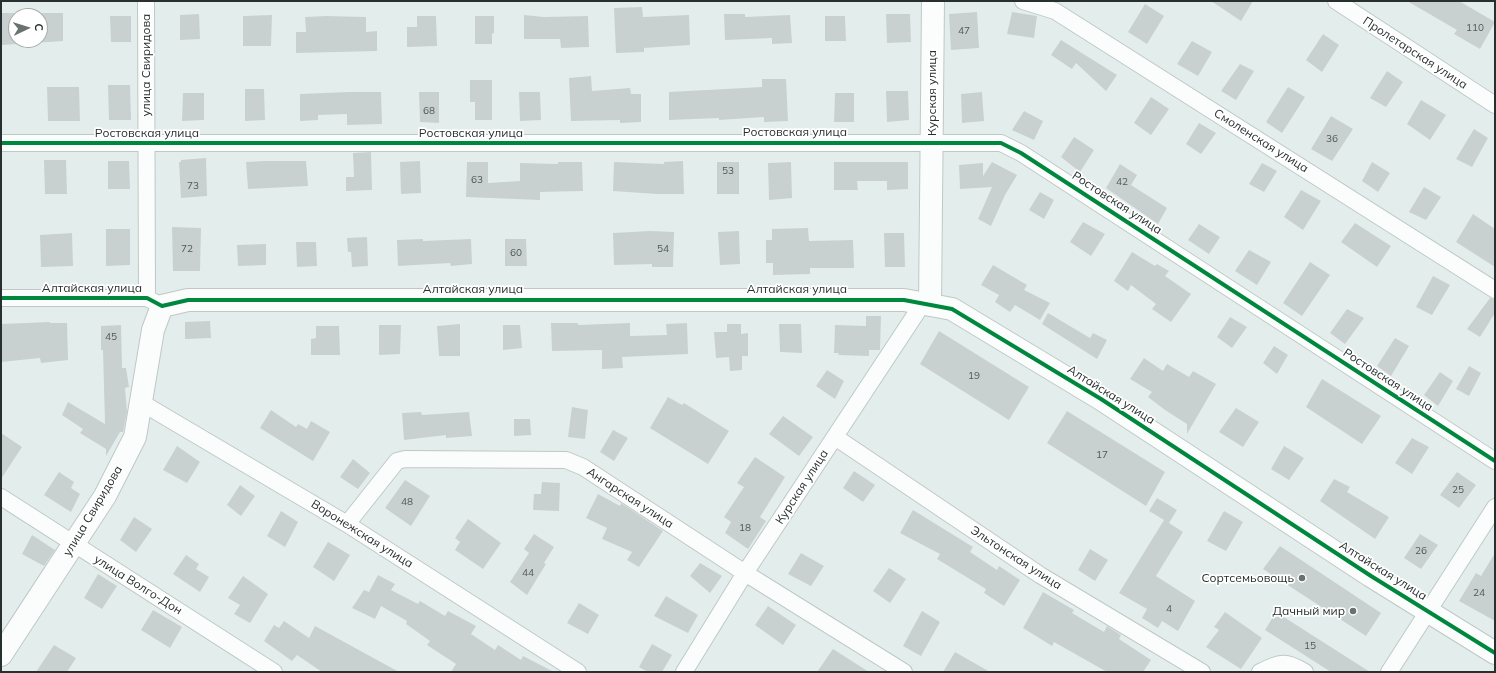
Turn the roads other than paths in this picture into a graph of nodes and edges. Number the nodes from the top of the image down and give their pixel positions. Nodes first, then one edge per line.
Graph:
1 (146, 1) edge
2 (933, 1) edge
3 (1023, 1) edge
4 (1336, 1) edge
5 (1495, 105) edge
6 (932, 142) junction
7 (1, 143) edge
8 (146, 143) junction
9 (1495, 290) edge
10 (1, 298) edge
11 (154, 302) junction
12 (926, 304) junction
13 (142, 403) junction
14 (835, 437) junction
15 (1495, 461) edge
16 (1, 497) edge
17 (1495, 507) edge
18 (347, 524) junction
19 (73, 544) junction
20 (745, 573) junction
21 (1429, 612) junction
22 (1495, 653) edge
23 (1, 655) edge
24 (274, 672) edge
25 (578, 672) edge
26 (684, 672) edge
27 (904, 672) edge
28 (1202, 672) edge
29 (1260, 672) edge
30 (1305, 672) edge
31 (1390, 672) edge

1 - 8 street, улица Свиридова
2 - 6 street, Курская улица
3 - 9 street, Смоленская улица
4 - 5 street, Пролетарская улица
6 - 8 street, Ростовская улица
6 - 12 street, Курская улица
6 - 15 street, Ростовская улица
7 - 8 street, Ростовская улица
8 - 11 street, улица Свиридова
10 - 11 street, Алтайская улица
11 - 12 street, Алтайская улица
11 - 13 street, улица Свиридова
12 - 14 street, Курская улица
12 - 21 street, Алтайская улица
13 - 18 street, Воронежская улица
13 - 19 street, улица Свиридова
14 - 20 street, Курская улица
14 - 28 street, Эльтонская улица
16 - 19 street, улица Волго-Дон
17 - 21 street
18 - 20 street, Ангарская улица
18 - 25 street, Воронежская улица
19 - 23 street, улица Свиридова
19 - 24 street, улица Волго-Дон
20 - 26 street, Курская улица
20 - 27 street, Ангарская улица
21 - 22 street, Алтайская улица
21 - 31 street
29 - 30 street

